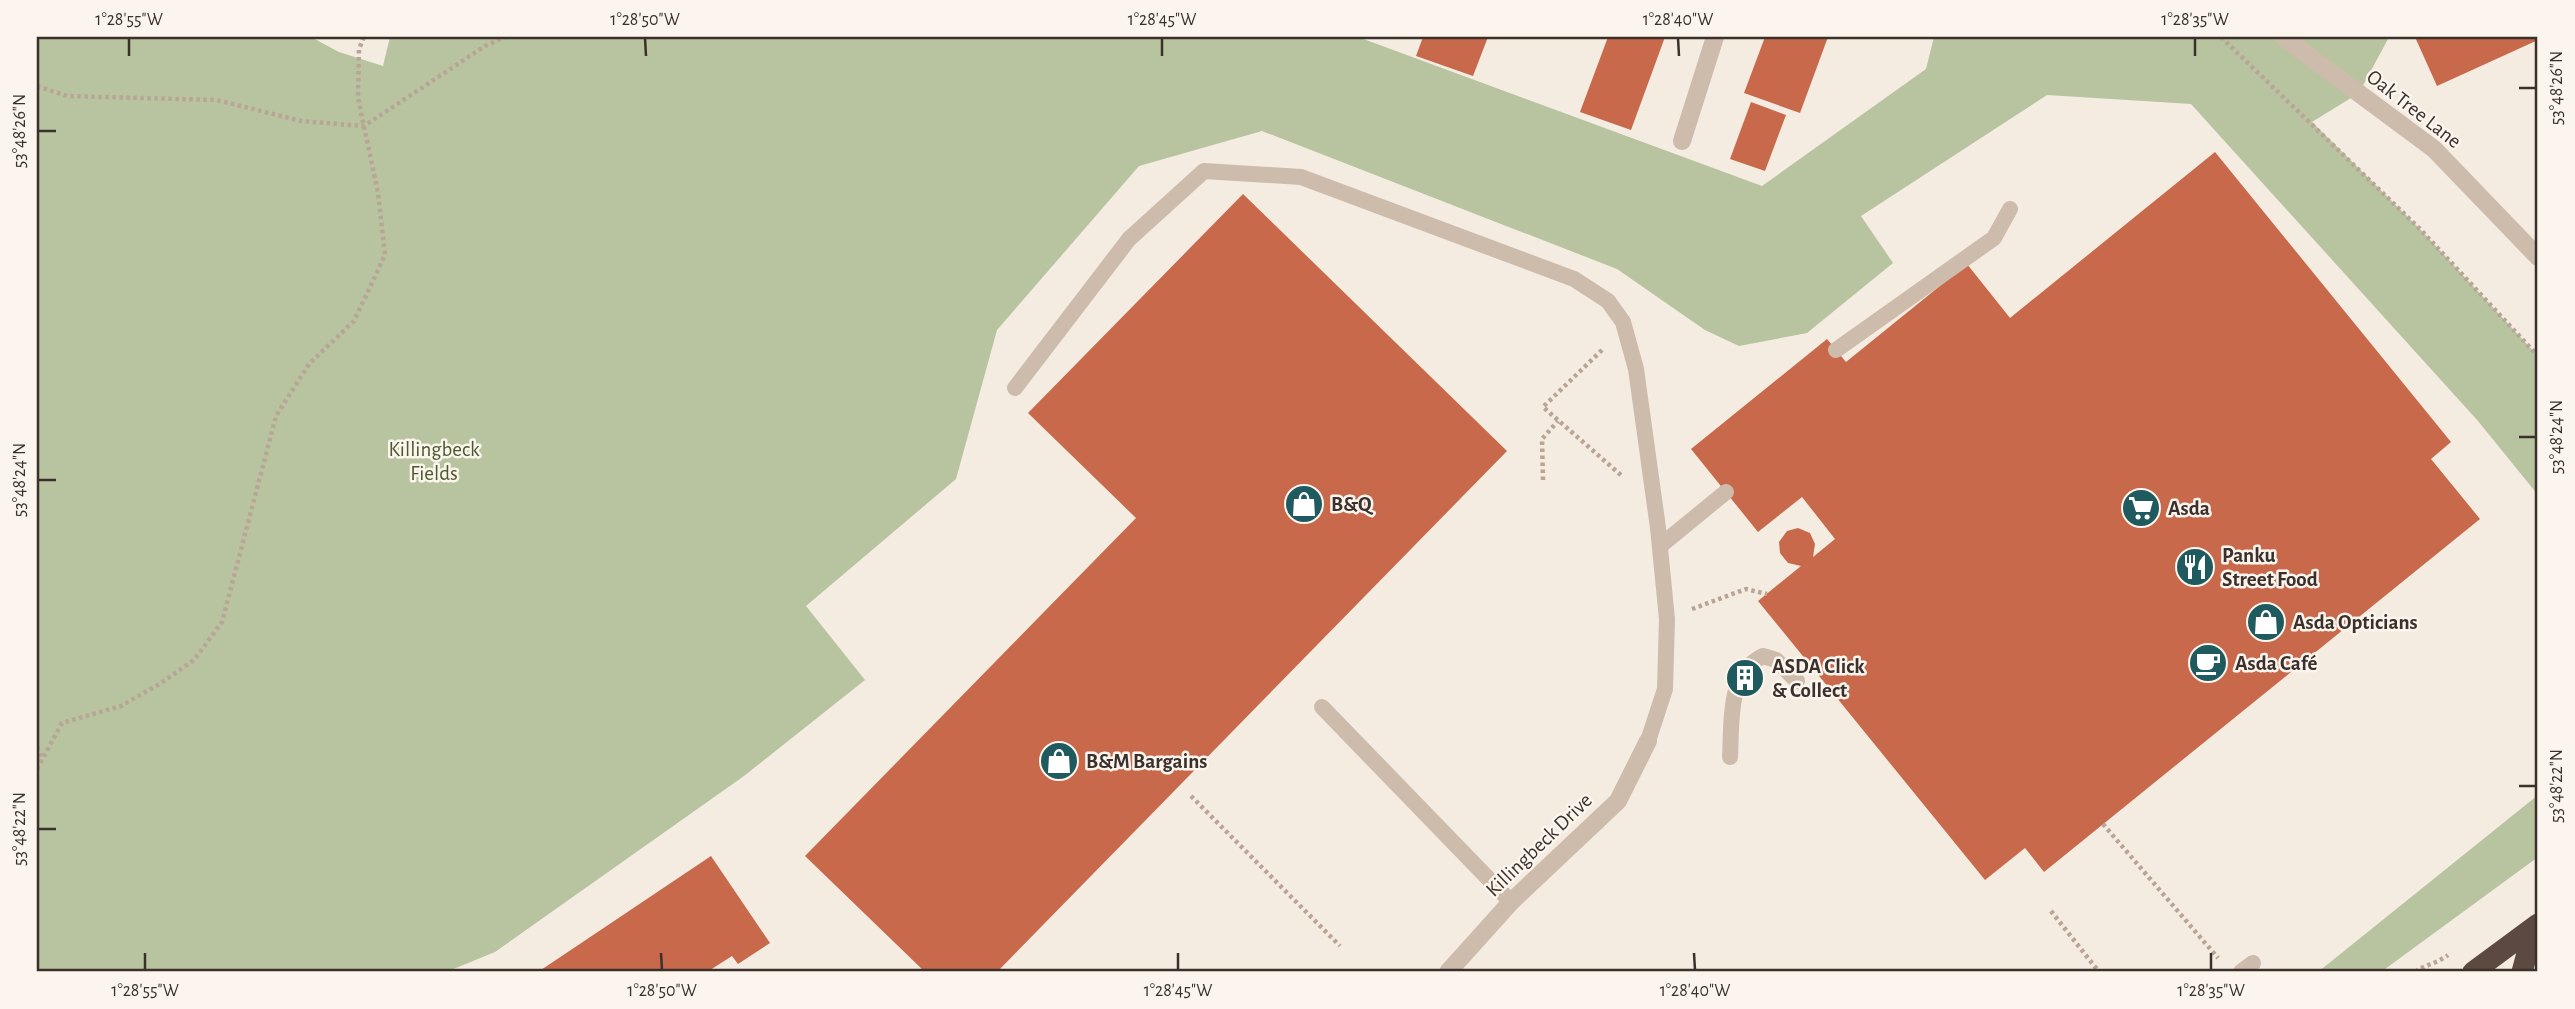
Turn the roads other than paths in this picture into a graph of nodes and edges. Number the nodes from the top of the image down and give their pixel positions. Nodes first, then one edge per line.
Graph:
1 (1715, 37) edge
2 (2283, 37) edge
3 (1682, 141) dead end
4 (2010, 209) dead end
5 (2538, 257) edge
6 (1836, 350) dead end
7 (1015, 388) dead end
8 (1726, 492) dead end
9 (1660, 546) junction
10 (1797, 681) dead end
11 (1322, 707) dead end
12 (1648, 741) joint
13 (1730, 757) dead end
14 (1511, 902) junction
15 (2536, 925) edge
16 (1448, 972) edge
17 (2473, 972) edge
18 (2522, 972) edge

1 - 3 street
2 - 5 street, Oak Tree Lane
4 - 6 lane
7 - 9 lane
8 - 9 lane
9 - 12 lane
10 - 13 lane
11 - 14 lane
12 - 14 street, Killingbeck Drive
14 - 16 street, Killingbeck Drive
15 - 17 highway
15 - 18 highway

